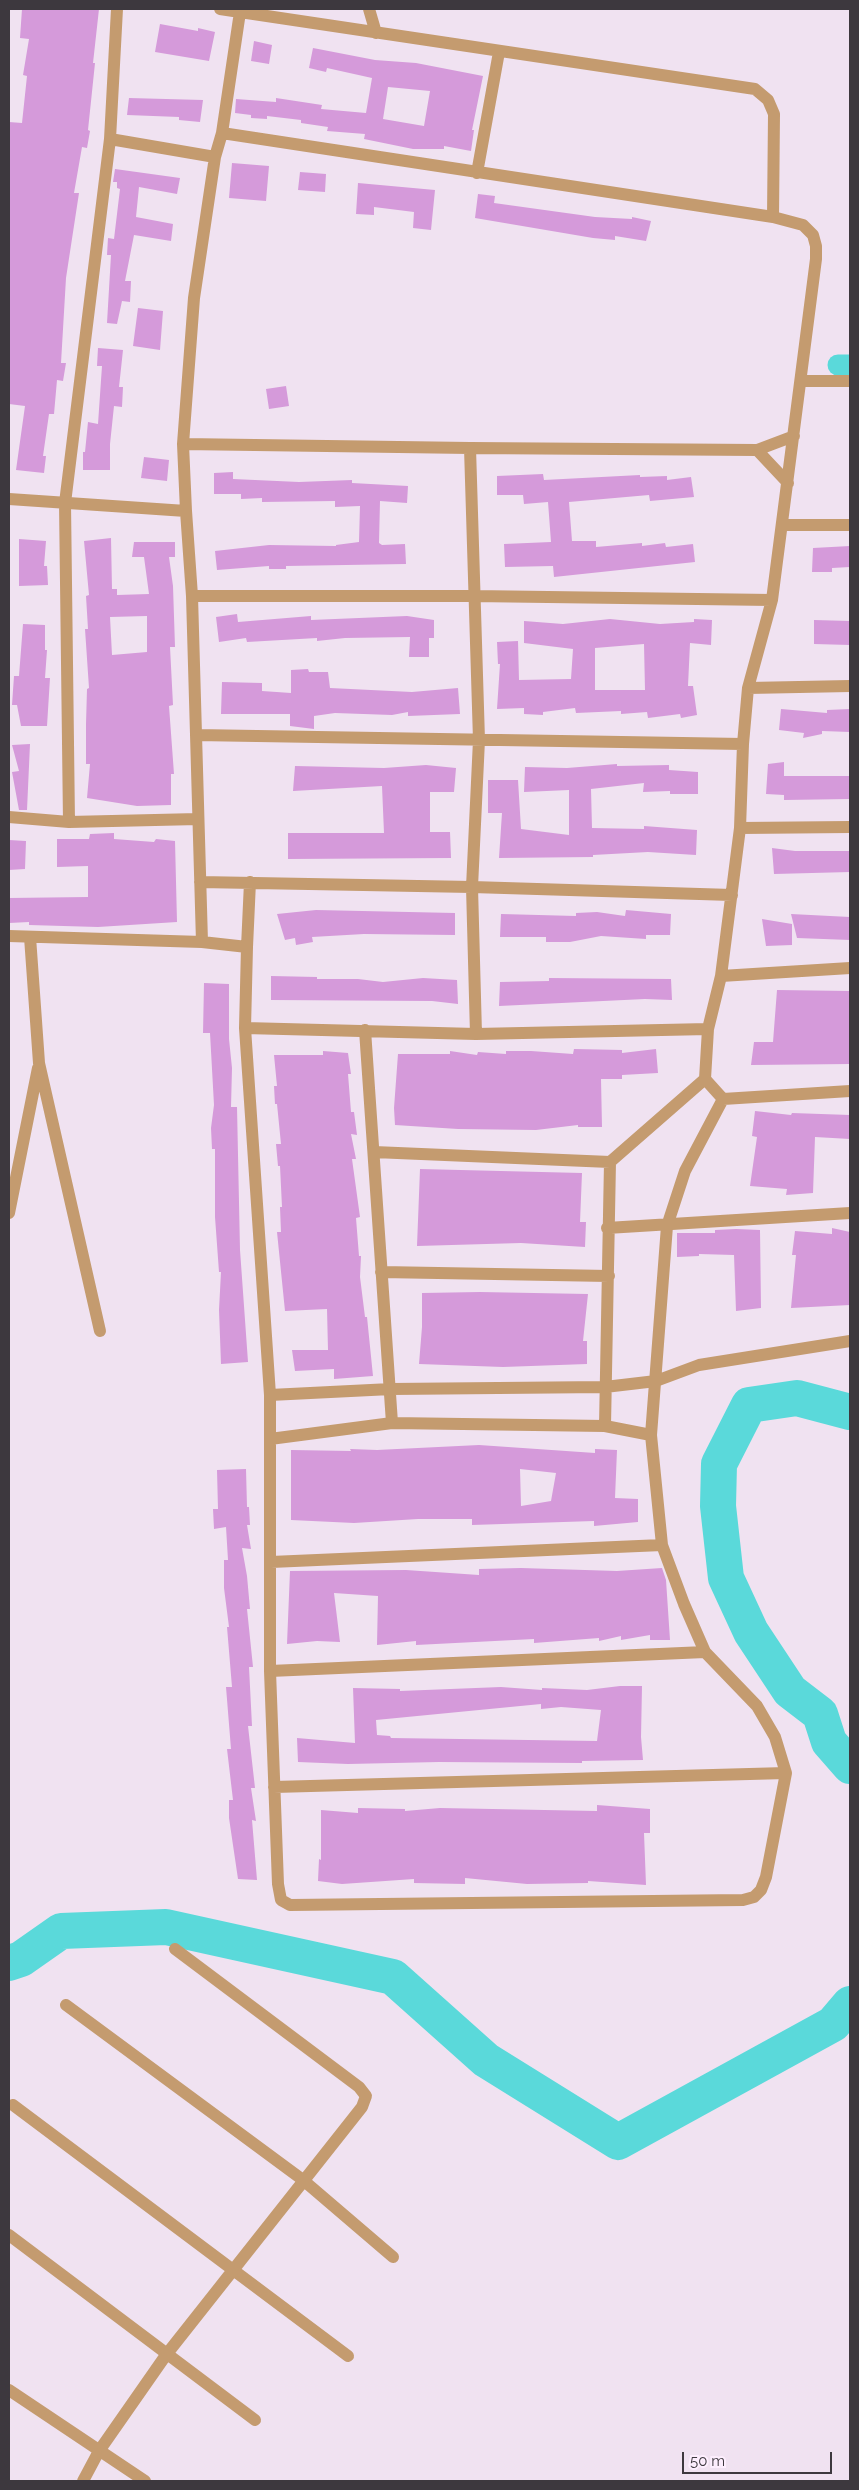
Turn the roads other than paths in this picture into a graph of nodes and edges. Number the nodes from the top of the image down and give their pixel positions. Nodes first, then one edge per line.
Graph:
1 (117, 9) edge
2 (220, 9) edge
3 (368, 9) edge
4 (240, 12) junction
5 (267, 12) edge
6 (376, 33) junction
7 (499, 52) junction
8 (222, 133) junction
9 (110, 138) junction
10 (215, 157) junction
11 (477, 173) junction
12 (773, 217) junction
13 (801, 381) junction
14 (850, 381) edge
15 (794, 436) junction
16 (184, 444) junction
17 (470, 448) junction
18 (757, 450) junction
19 (788, 483) junction
20 (9, 498) edge
21 (65, 503) junction
22 (186, 511) junction
23 (782, 525) junction
24 (850, 525) edge
25 (192, 596) junction
26 (473, 596) junction
27 (772, 600) junction
28 (850, 686) edge
29 (748, 688) junction
30 (196, 735) junction
31 (479, 740) junction
32 (743, 744) junction
33 (9, 817) edge
34 (198, 819) junction
35 (69, 822) junction
36 (850, 827) edge
37 (740, 828) junction
38 (200, 882) junction
39 (250, 882) junction
40 (472, 887) junction
41 (732, 895) junction
42 (9, 936) edge
43 (30, 937) junction
44 (202, 942) junction
45 (247, 948) junction
46 (850, 968) edge
47 (721, 976) junction
48 (245, 1028) junction
49 (708, 1029) junction
50 (365, 1030) junction
51 (476, 1034) junction
52 (39, 1063) junction
53 (705, 1079) junction
54 (850, 1091) edge
55 (723, 1099) junction
56 (374, 1152) junction
57 (610, 1162) junction
58 (9, 1213) edge
59 (850, 1213) edge
60 (667, 1226) junction
61 (607, 1228) junction
62 (381, 1272) junction
63 (609, 1276) junction
64 (100, 1331) dead end
65 (850, 1341) edge
66 (656, 1381) junction
67 (605, 1387) junction
68 (391, 1389) junction
69 (270, 1395) junction
70 (392, 1423) junction
71 (605, 1426) junction
72 (651, 1434) junction
73 (270, 1439) junction
74 (662, 1545) junction
75 (271, 1562) junction
76 (705, 1652) junction
77 (270, 1671) junction
78 (786, 1773) junction
79 (274, 1787) junction
80 (175, 1949) dead end
81 (66, 2005) dead end
82 (13, 2105) dead end
83 (303, 2180) junction
84 (9, 2235) edge
85 (394, 2258) dead end
86 (233, 2270) junction
87 (166, 2355) junction
88 (348, 2356) dead end
89 (9, 2390) edge
90 (255, 2420) dead end
91 (99, 2450) junction
92 (82, 2481) edge
93 (145, 2481) edge

1 - 9 street
2 - 4 street
3 - 6 street
4 - 5 street
4 - 8 street
5 - 6 street
6 - 7 street
7 - 11 street
7 - 12 street
8 - 10 street
8 - 11 street
9 - 10 street
9 - 21 street
10 - 16 street
11 - 12 street
12 - 13 street
13 - 14 street
13 - 15 street
15 - 18 street
15 - 19 street
16 - 17 street
16 - 22 street
17 - 18 street
17 - 26 street
18 - 19 street
19 - 23 street
20 - 21 street
21 - 22 street
21 - 35 street
22 - 25 street
23 - 24 street
23 - 27 street
25 - 26 street
25 - 30 street
26 - 27 street
26 - 31 street
27 - 29 street
28 - 29 street
29 - 32 street
30 - 31 street
30 - 34 street
31 - 32 street
31 - 40 street
32 - 37 street
33 - 35 street
34 - 35 street
34 - 38 street
36 - 37 street
37 - 41 street
38 - 39 street
38 - 44 street
39 - 40 street
39 - 45 street
40 - 41 street
40 - 51 street
41 - 47 street
42 - 43 street
43 - 44 street
43 - 52 street
44 - 45 street
45 - 48 street
46 - 47 street
47 - 49 street
48 - 50 street
48 - 69 street
49 - 51 street
49 - 53 street
50 - 51 street
50 - 56 street
52 - 58 street
52 - 64 street
53 - 55 street
53 - 57 street
54 - 55 street
55 - 60 street
56 - 57 street
56 - 62 street
57 - 61 street
59 - 60 street
60 - 61 street
60 - 66 street
61 - 63 street
62 - 63 street
62 - 68 street
63 - 67 street
65 - 66 street
66 - 67 street
66 - 72 street
67 - 68 street
67 - 71 street
68 - 69 street
68 - 70 street
69 - 73 street
70 - 71 street
70 - 73 street
71 - 72 street
72 - 74 street
73 - 75 street
74 - 75 street
74 - 76 street
75 - 77 street
76 - 77 street
76 - 78 street
77 - 79 street
78 - 79 street
78 - 79 street
80 - 83 street
81 - 83 street
82 - 86 street
83 - 85 street
83 - 86 street
84 - 87 street
86 - 87 street
86 - 88 street
87 - 90 street
87 - 91 street
89 - 91 street
91 - 92 street
91 - 93 street

